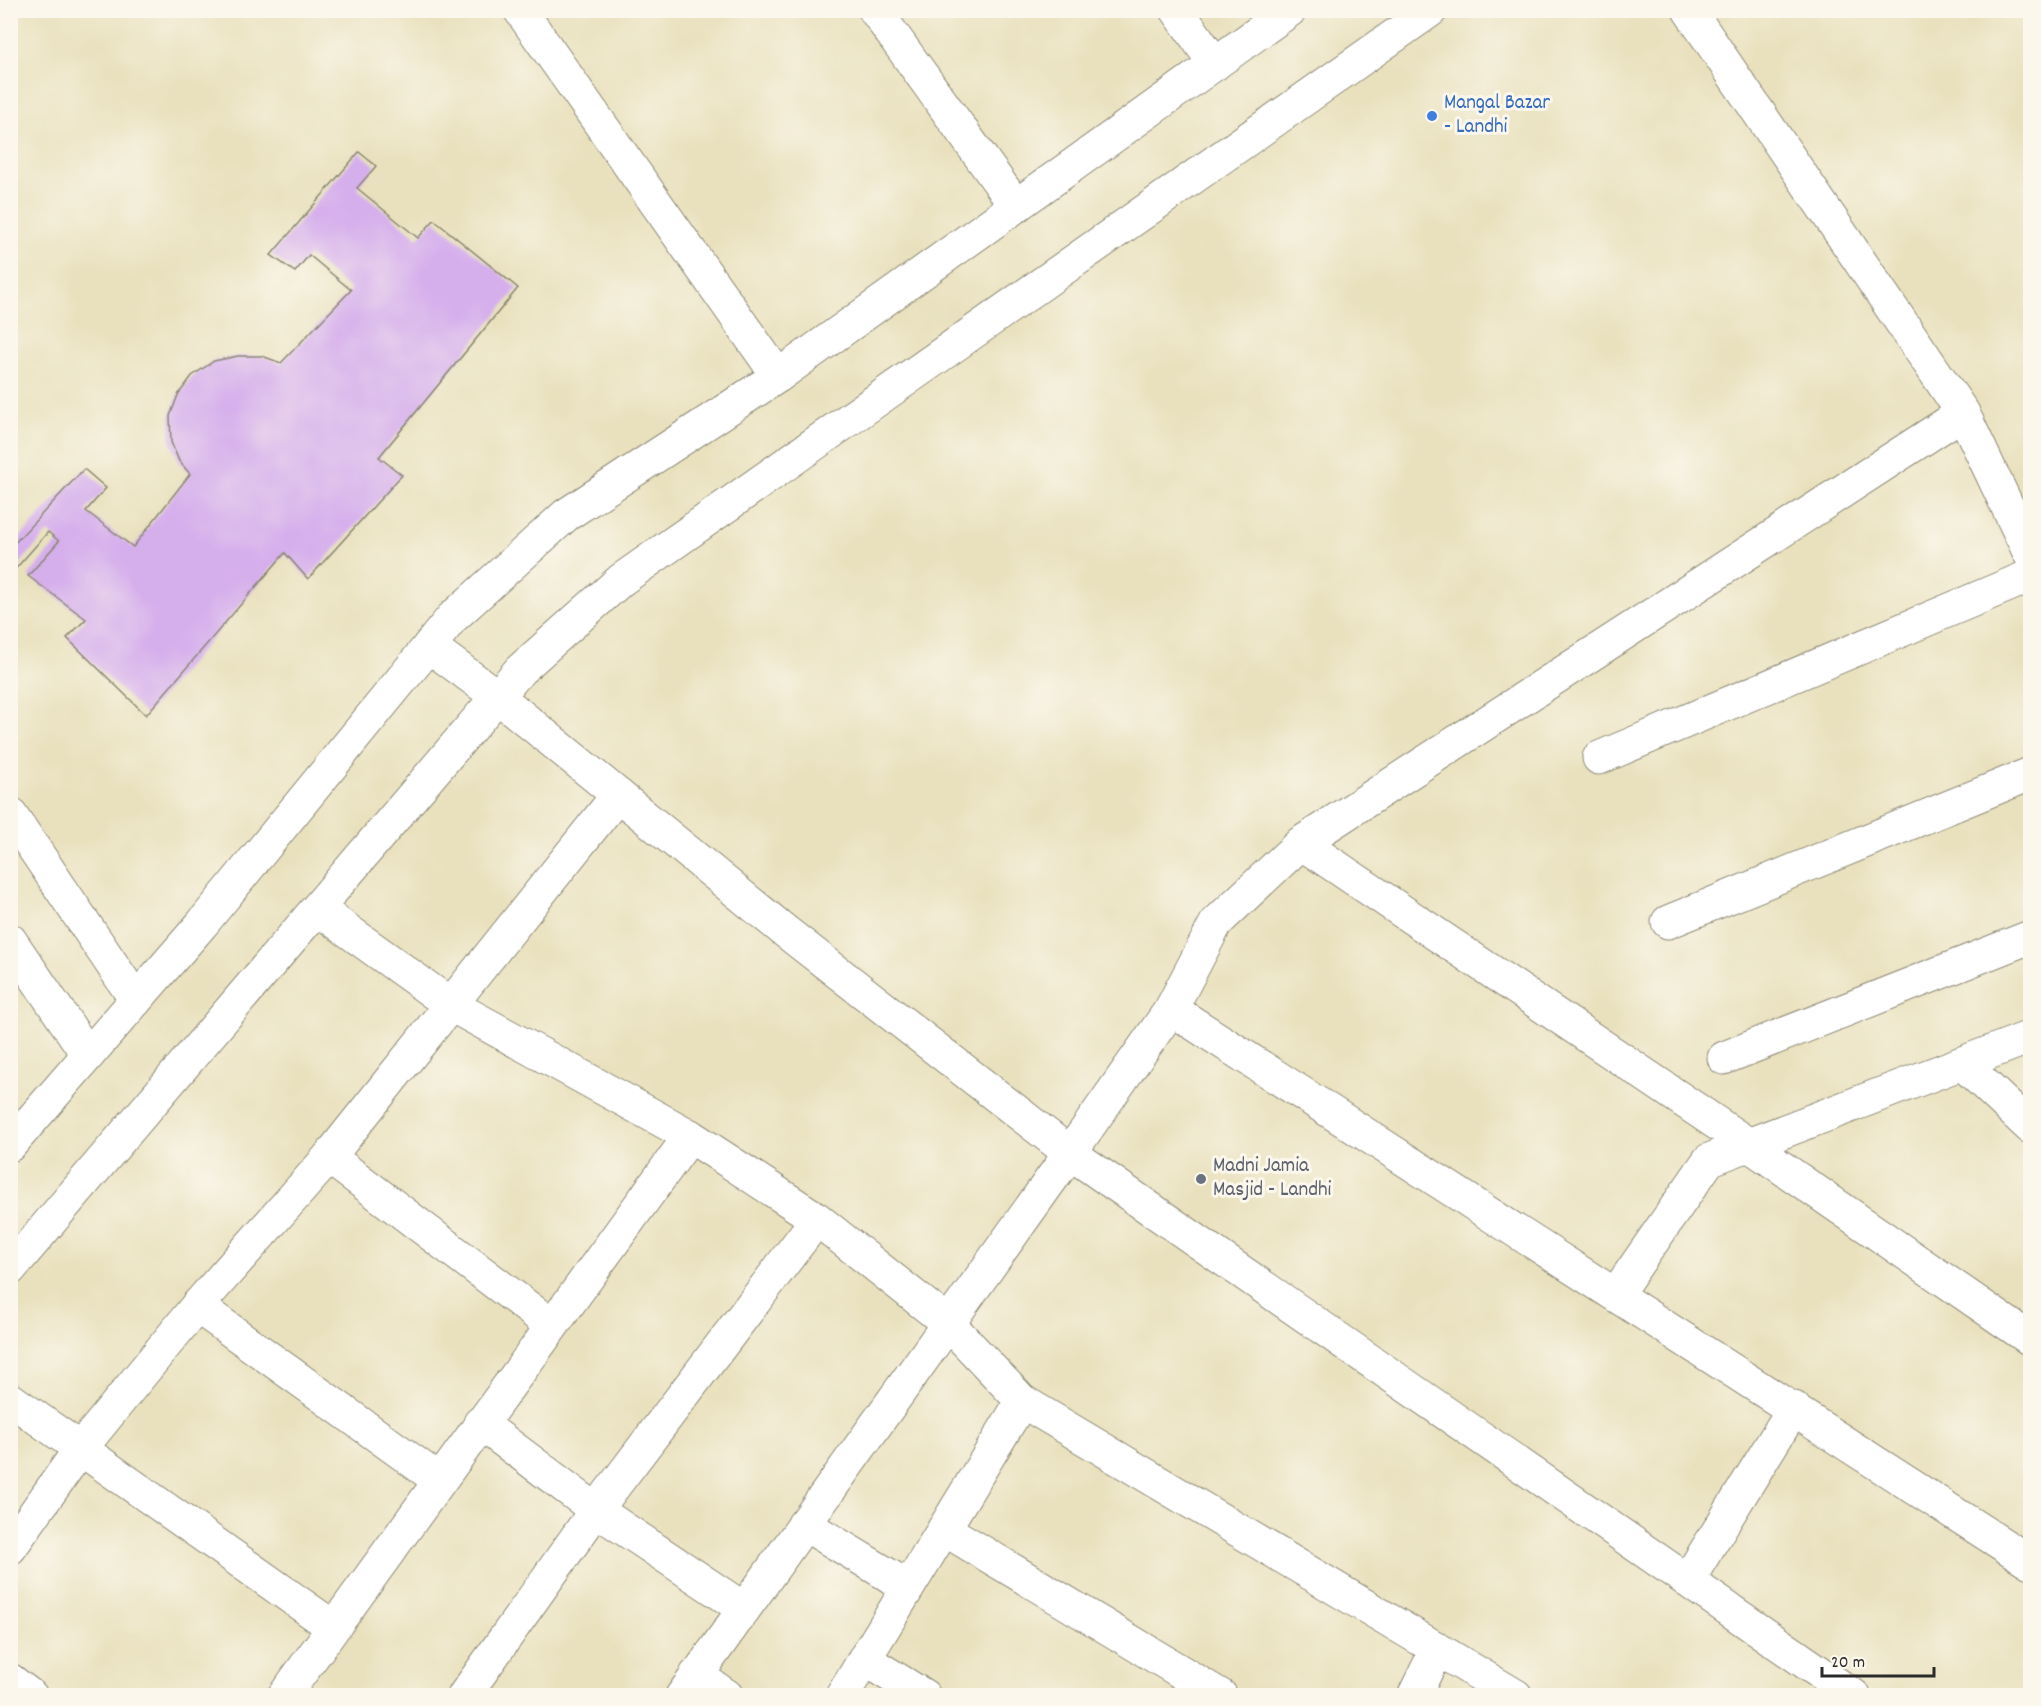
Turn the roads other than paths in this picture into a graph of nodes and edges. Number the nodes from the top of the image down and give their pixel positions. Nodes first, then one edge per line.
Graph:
1 (520, 10) edge
2 (874, 10) edge
3 (1177, 10) edge
4 (1290, 10) edge
5 (1431, 10) edge
6 (1689, 10) edge
7 (1215, 64) junction
8 (1016, 206) junction
9 (778, 376) junction
10 (1963, 413) junction
11 (2031, 554) edge
12 (2031, 576) edge
13 (429, 646) junction
14 (498, 697) junction
15 (1599, 758) dead end
16 (2031, 774) edge
17 (618, 795) junction
18 (10, 813) edge
19 (1301, 843) junction
20 (318, 909) junction
21 (1668, 922) dead end
22 (2031, 937) edge
23 (10, 940) edge
24 (136, 1000) junction
25 (451, 1005) junction
26 (1171, 1009) junction
27 (2031, 1037) edge
28 (88, 1055) junction
29 (1724, 1058) dead end
30 (1962, 1063) junction
31 (2031, 1127) edge
32 (690, 1136) junction
33 (10, 1145) edge
34 (1749, 1145) junction
35 (1070, 1153) junction
36 (329, 1157) junction
37 (817, 1219) junction
38 (10, 1269) edge
39 (1616, 1294) junction
40 (197, 1306) junction
41 (948, 1323) junction
42 (551, 1325) junction
43 (2031, 1339) edge
44 (10, 1399) edge
45 (1022, 1401) junction
46 (1794, 1408) junction
47 (480, 1423) junction
48 (81, 1448) junction
49 (439, 1480) junction
50 (596, 1510) junction
51 (804, 1524) junction
52 (944, 1529) junction
53 (10, 1548) edge
54 (2030, 1562) edge
55 (1688, 1580) junction
56 (908, 1587) junction
57 (744, 1609) junction
58 (333, 1627) junction
59 (1437, 1649) junction
60 (864, 1659) junction
61 (10, 1680) edge
62 (689, 1685) edge
63 (32, 1695) edge
64 (284, 1695) edge
65 (464, 1695) edge
66 (727, 1695) edge
67 (842, 1695) edge
68 (924, 1695) edge
69 (1221, 1695) edge
70 (1414, 1695) edge
71 (1516, 1695) edge
72 (1854, 1695) edge

1 - 9 street
2 - 8 street
3 - 7 street
4 - 7 street
5 - 14 street
6 - 10 street
7 - 8 street
8 - 9 street
9 - 13 street
10 - 11 street
10 - 19 street
12 - 15 street
13 - 14 street
13 - 24 street
14 - 17 street
14 - 20 street
16 - 21 street
17 - 25 street
17 - 35 street
18 - 24 street
19 - 26 street
19 - 34 street
20 - 25 street
20 - 38 street
22 - 29 street
23 - 28 street
24 - 28 street
25 - 32 street
25 - 36 street
26 - 35 street
26 - 39 street
27 - 30 street
28 - 33 street
30 - 31 street
30 - 34 street
32 - 37 street
32 - 42 street
34 - 39 street
34 - 43 street
35 - 41 street
35 - 55 street
36 - 40 street
36 - 42 street
37 - 41 street
37 - 50 street
39 - 46 street
40 - 48 street
40 - 49 street
41 - 45 street
41 - 51 street
42 - 47 street
44 - 48 street
45 - 52 street
45 - 59 street
46 - 54 street
46 - 55 street
47 - 49 street
47 - 50 street
48 - 53 street
48 - 58 street
49 - 58 street
50 - 57 street
50 - 65 street
51 - 56 street
51 - 57 street
52 - 56 street
52 - 69 street
55 - 72 street
56 - 60 street
57 - 62 street
58 - 64 street
59 - 70 street
59 - 71 street
60 - 67 street
60 - 68 street
61 - 63 street
62 - 66 street

